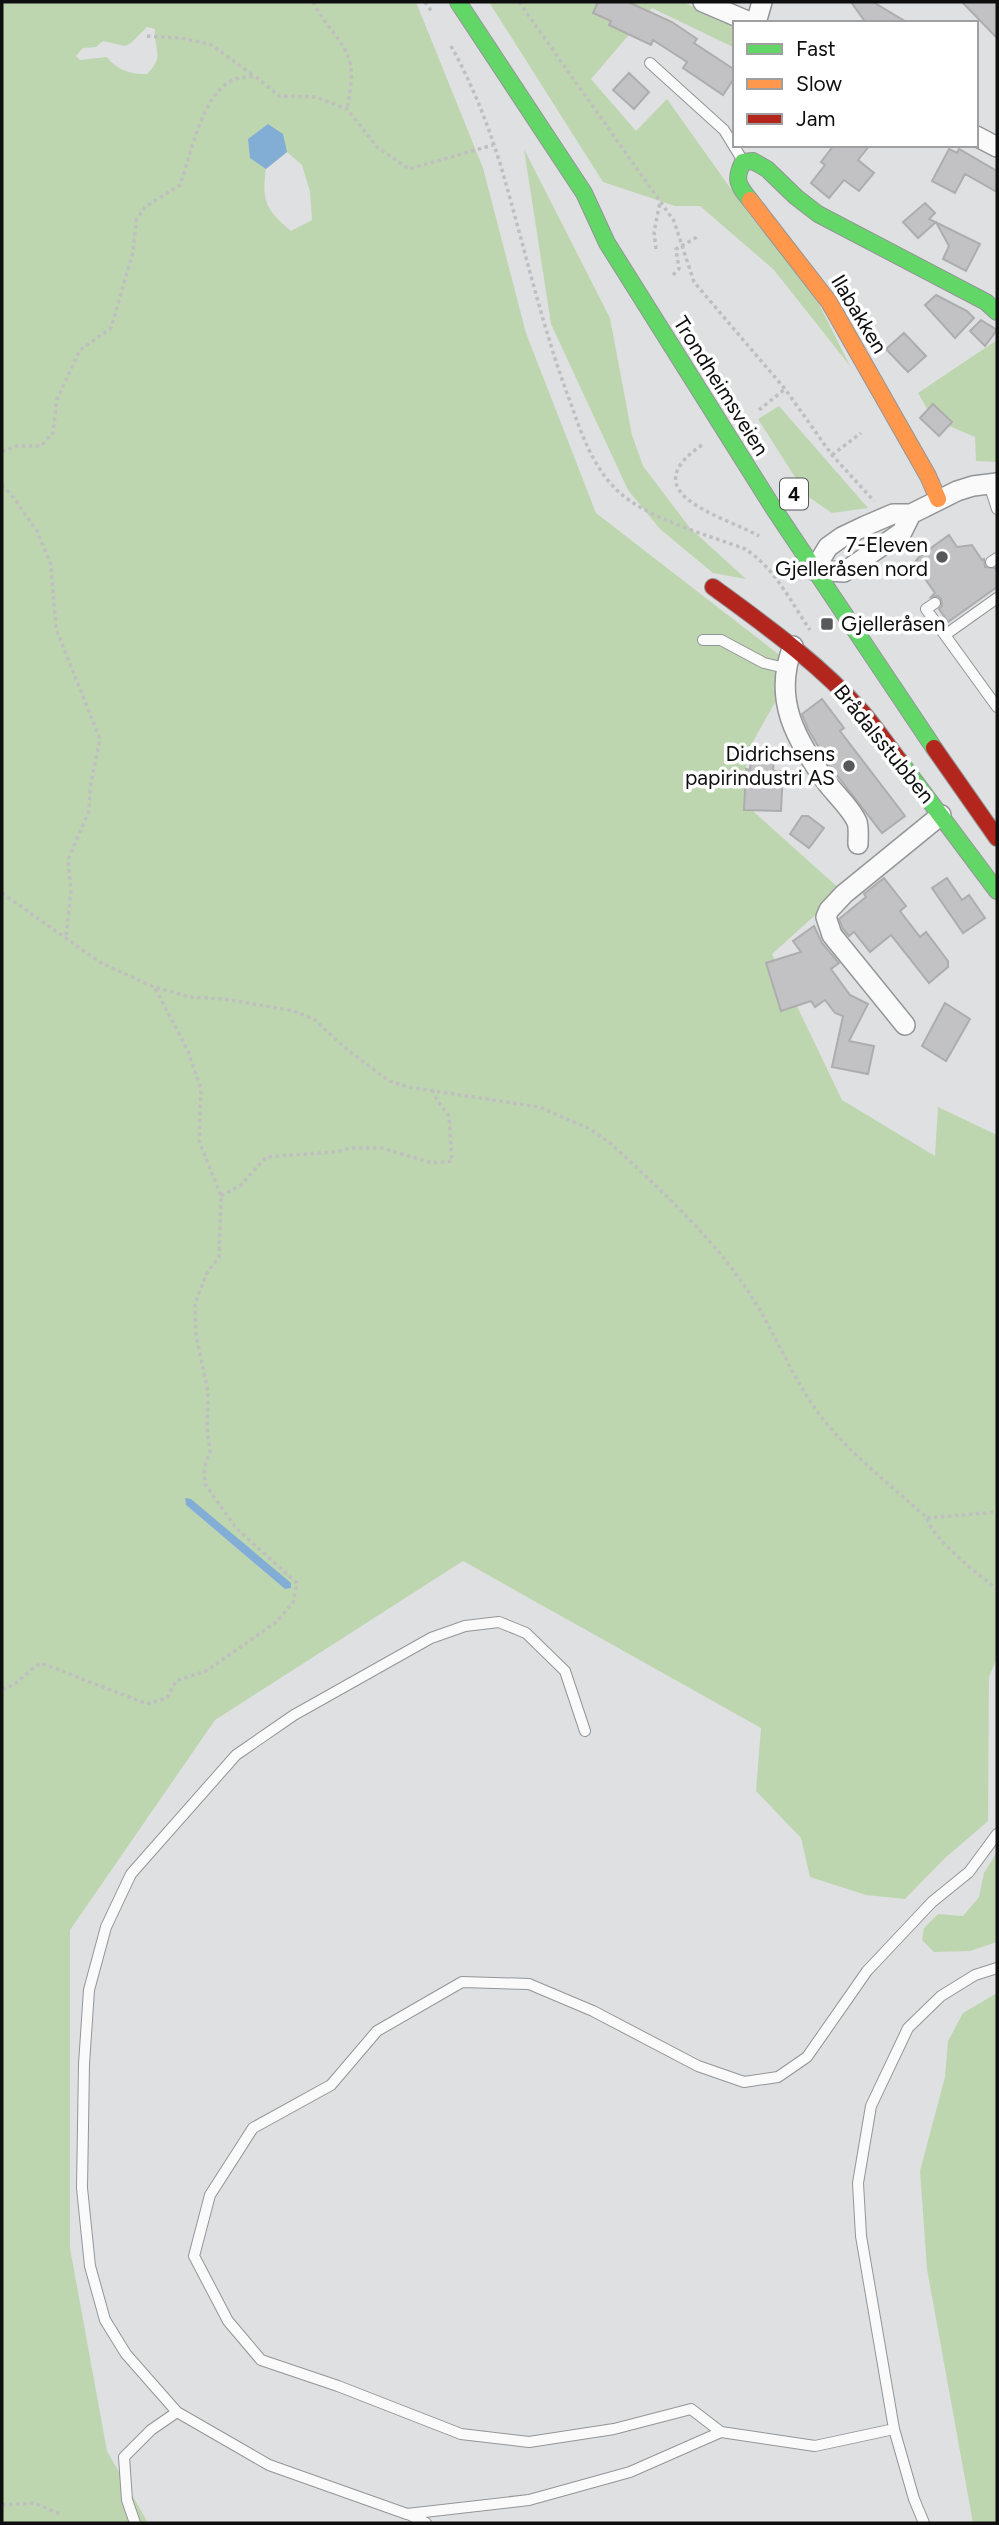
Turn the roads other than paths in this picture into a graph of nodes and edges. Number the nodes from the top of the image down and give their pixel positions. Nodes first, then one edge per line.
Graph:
1 (458, 2) edge
2 (704, 2) edge
3 (762, 2) edge
4 (749, 21) edge
5 (755, 21) edge
6 (650, 63) dead end
7 (978, 136) edge
8 (733, 145) edge
9 (734, 147) edge
10 (997, 147) edge
11 (743, 162) junction
12 (584, 193) junction
13 (613, 223) dead end
14 (997, 312) edge
15 (993, 483) edge
16 (938, 499) junction
17 (997, 509) edge
18 (911, 514) junction
19 (825, 542) junction
20 (814, 570) junction
21 (848, 577) junction
22 (713, 587) dead end
23 (997, 598) edge
24 (935, 603) dead end
25 (945, 635) junction
26 (703, 640) dead end
27 (793, 646) junction
28 (785, 668) junction
29 (997, 707) edge
30 (941, 816) junction
31 (997, 838) edge
32 (858, 844) dead end
33 (997, 891) edge
34 (905, 1024) dead end
35 (584, 1731) dead end
36 (997, 1834) edge
37 (997, 1968) edge
38 (177, 2412) junction
39 (894, 2429) junction
40 (721, 2432) junction
41 (407, 2514) junction
42 (135, 2523) edge
43 (426, 2523) edge
44 (924, 2523) edge

1 - 12 main road, Trondheimsveien / 4
2 - 4 street
3 - 5 street
6 - 8 lane, Ilabakken
7 - 10 street
9 - 11 lane, Ilabakken
11 - 14 main road
11 - 16 main road, Ilabakken
12 - 13 main road, Trondheimsveien / 4
12 - 20 main road, Trondheimsveien / 4
15 - 16 street
15 - 17 lane
16 - 18 street
18 - 19 street
18 - 21 street
19 - 20 street
19 - 21 main road
20 - 21 street
20 - 31 main road, Trondheimsveien / 4
22 - 27 main road, Brådalsstubben
23 - 25 lane
24 - 25 lane
25 - 29 lane
26 - 28 lane
27 - 28 street
27 - 30 main road, Brådalsstubben
28 - 32 street
30 - 33 main road, Brådalsstubben
30 - 34 street, Brådalsstubben
35 - 38 lane
36 - 40 lane
37 - 39 lane
38 - 41 lane
38 - 42 lane
39 - 40 lane
39 - 44 lane
40 - 41 lane
41 - 43 lane

